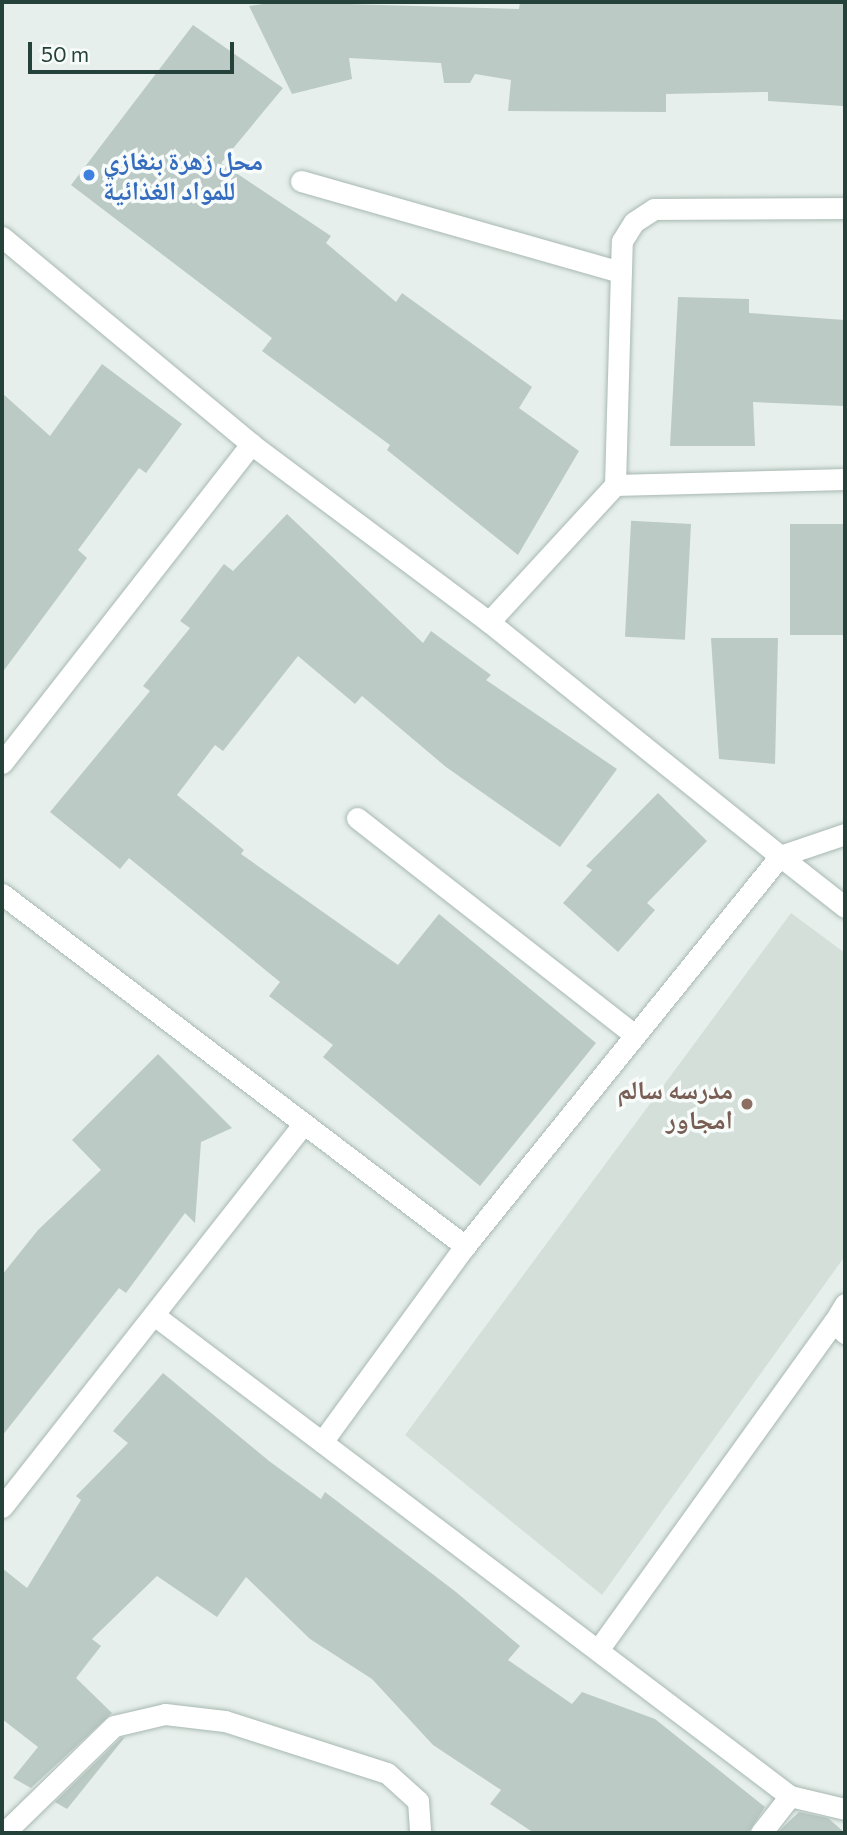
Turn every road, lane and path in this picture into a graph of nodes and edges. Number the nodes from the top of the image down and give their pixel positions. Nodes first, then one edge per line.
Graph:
1 (301, 181) dead end
2 (845, 208) edge
3 (2, 237) edge
4 (620, 272) junction
5 (251, 444) junction
6 (845, 480) edge
7 (615, 485) junction
8 (489, 622) junction
9 (2, 763) edge
10 (357, 818) dead end
11 (845, 834) edge
12 (780, 856) junction
13 (2, 894) edge
14 (845, 907) edge
15 (632, 1034) junction
16 (303, 1124) junction
17 (466, 1246) junction
18 (845, 1304) edge
19 (154, 1315) junction
20 (839, 1328) edge
21 (322, 1442) junction
22 (2, 1507) edge
23 (598, 1650) junction
24 (790, 1796) junction
25 (845, 1809) edge
26 (4, 1833) edge
27 (420, 1833) edge
28 (761, 1833) edge

1 - 4 street
2 - 4 street
3 - 5 street
4 - 7 street
5 - 8 street
5 - 9 street
6 - 7 street
7 - 8 street
8 - 12 street
10 - 15 street
11 - 12 street
12 - 14 street
12 - 15 street
13 - 16 street
15 - 17 street
16 - 17 street
16 - 19 street
17 - 21 street
18 - 20 street
19 - 21 street
19 - 22 street
20 - 23 street
21 - 23 street
23 - 24 street
24 - 25 street
24 - 28 street
26 - 27 street

